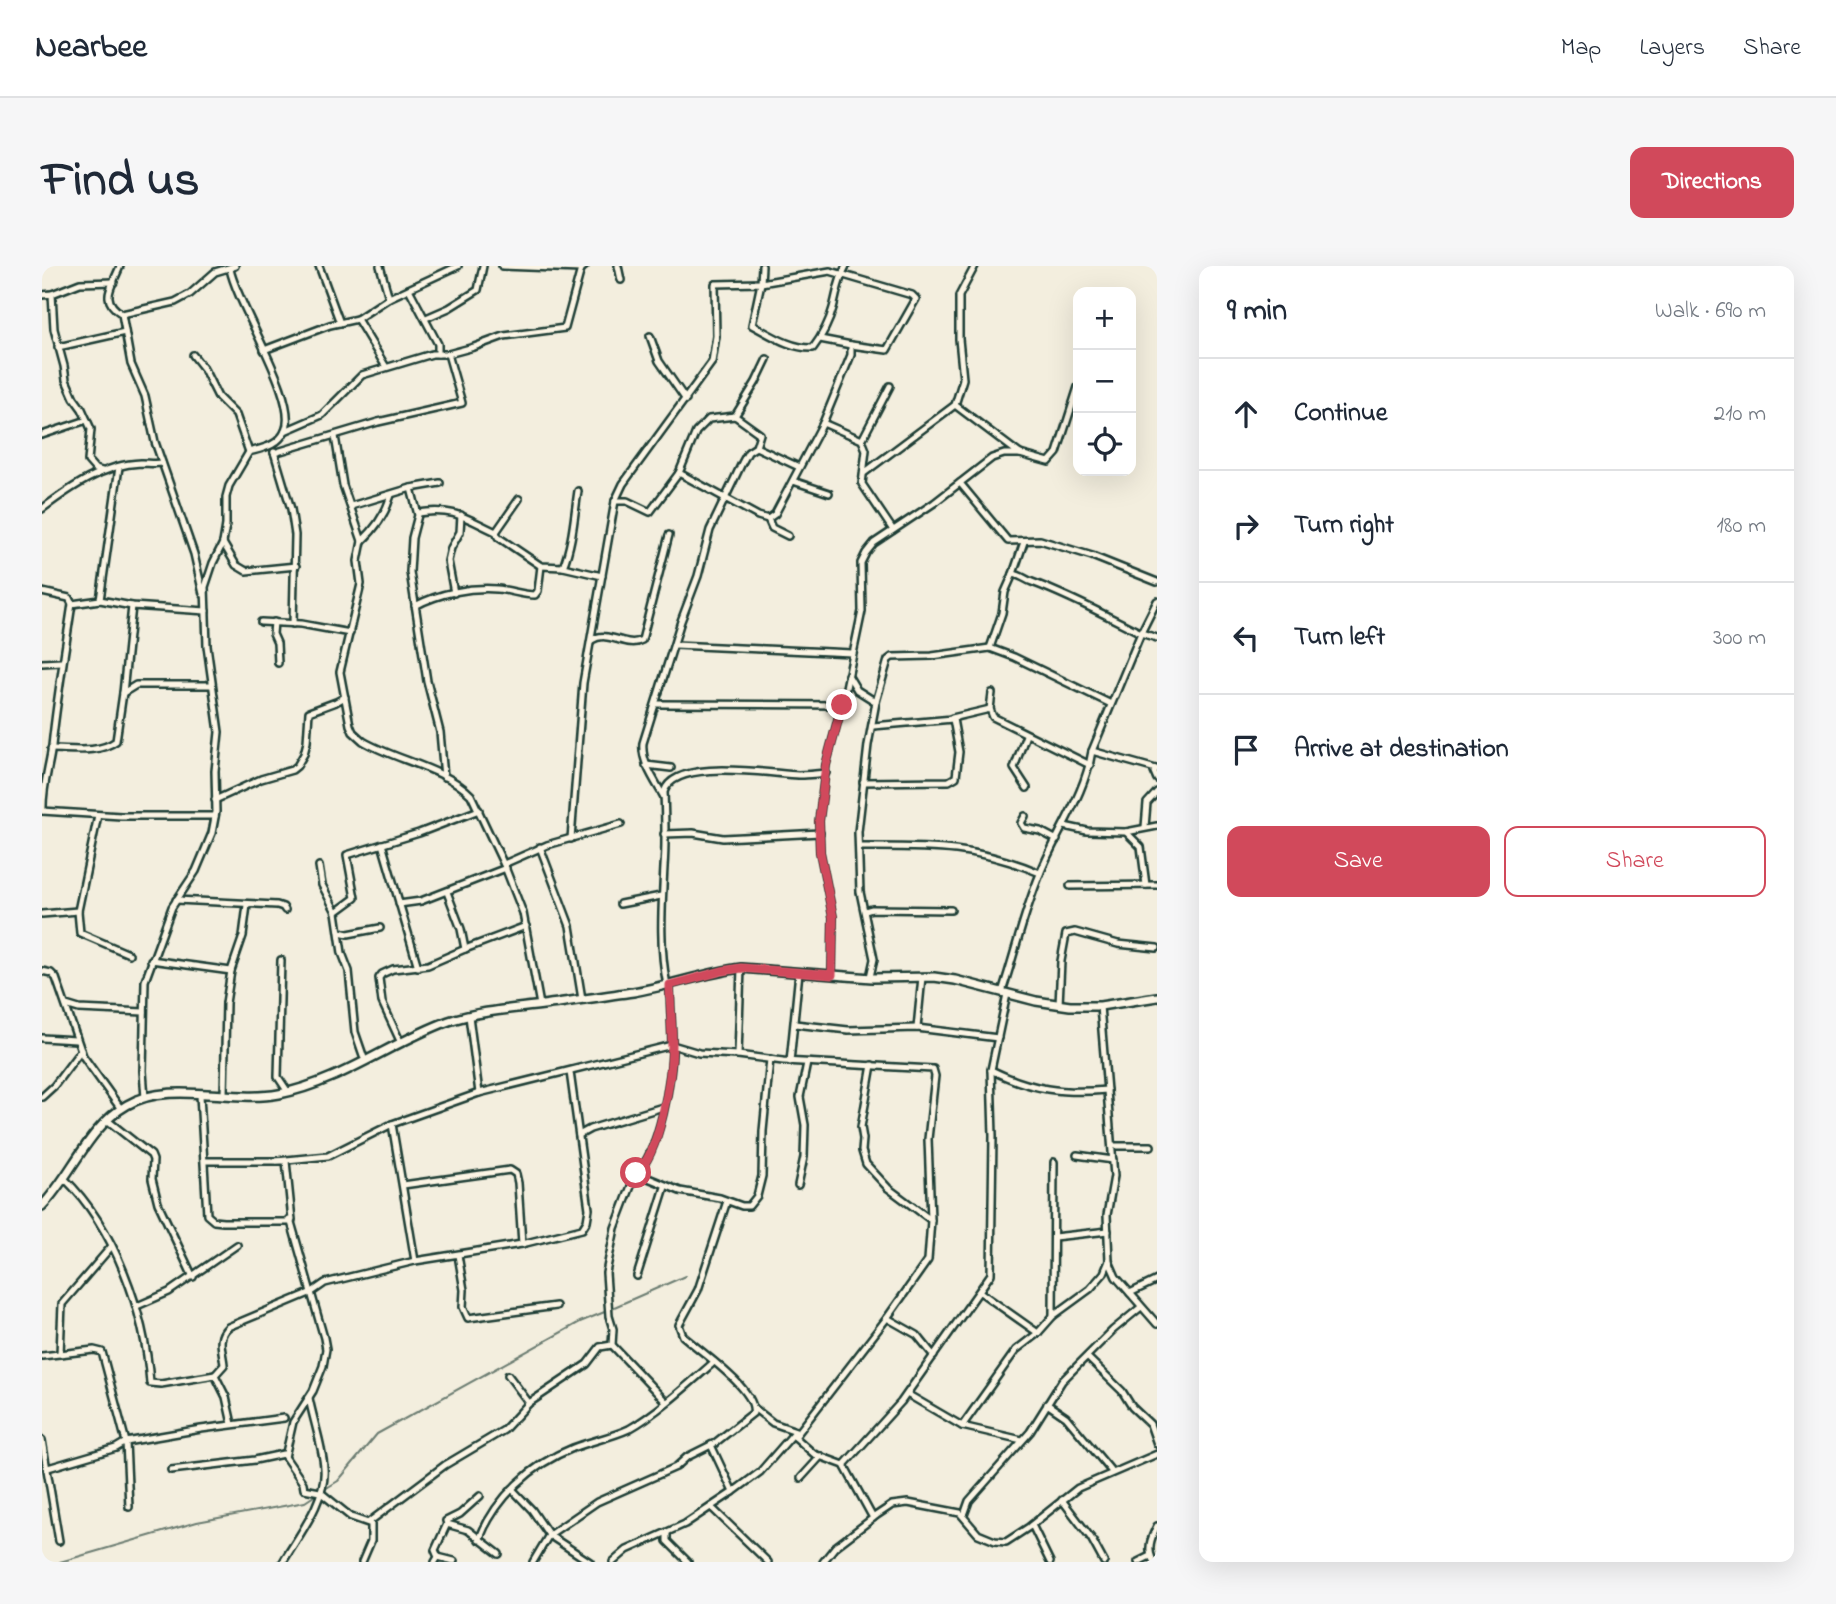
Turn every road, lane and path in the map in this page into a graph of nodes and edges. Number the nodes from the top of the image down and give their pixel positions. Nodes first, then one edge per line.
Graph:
1 (120, 266) edge
2 (319, 266) edge
3 (380, 266) edge
4 (458, 266) edge
5 (483, 266) edge
6 (502, 266) edge
7 (618, 266) edge
8 (762, 266) edge
9 (846, 266) edge
10 (975, 266) edge
11 (232, 268) edge
12 (445, 268) edge
13 (583, 268) edge
14 (841, 274) junction
15 (621, 279) dead end
16 (114, 282) junction
17 (761, 283) junction
18 (409, 289) junction
19 (52, 294) junction
20 (42, 295) edge
21 (389, 298) junction
22 (122, 314) junction
23 (426, 318) junction
24 (357, 319) junction
25 (340, 324) junction
26 (125, 332) junction
27 (650, 336) dead end
28 (820, 339) junction
29 (851, 345) junction
30 (58, 347) junction
31 (264, 350) junction
32 (438, 354) junction
33 (448, 354) junction
34 (193, 355) dead end
35 (768, 359) dead end
36 (386, 367) junction
37 (890, 386) dead end
38 (686, 400) junction
39 (1073, 403) edge
40 (956, 405) junction
41 (735, 416) junction
42 (87, 420) junction
43 (823, 423) junction
44 (285, 431) junction
45 (42, 435) edge
46 (335, 436) junction
47 (862, 440) junction
48 (756, 447) junction
49 (273, 450) junction
50 (249, 452) junction
51 (1020, 454) junction
52 (162, 463) junction
53 (119, 467) junction
54 (799, 467) junction
55 (102, 471) junction
56 (864, 472) junction
57 (679, 473) junction
58 (793, 481) junction
59 (440, 483) dead end
60 (960, 483) junction
61 (411, 488) junction
62 (578, 491) dead end
63 (829, 492) dead end
64 (391, 495) junction
65 (519, 499) dead end
66 (724, 499) junction
67 (615, 501) junction
68 (351, 506) junction
69 (42, 509) edge
70 (418, 513) junction
71 (461, 515) junction
72 (768, 519) junction
73 (893, 530) junction
74 (496, 533) junction
75 (669, 535) dead end
76 (788, 536) dead end
77 (362, 541) junction
78 (1024, 542) junction
79 (223, 543) junction
80 (296, 566) junction
81 (541, 566) junction
82 (563, 567) junction
83 (1013, 574) junction
84 (602, 576) junction
85 (1157, 582) edge
86 (42, 592) edge
87 (454, 593) junction
88 (204, 597) junction
89 (100, 600) junction
90 (1157, 601) edge
91 (72, 604) junction
92 (132, 606) junction
93 (415, 606) junction
94 (206, 611) junction
95 (261, 622) dead end
96 (277, 624) junction
97 (293, 624) junction
98 (350, 633) junction
99 (1141, 633) junction
100 (1157, 638) edge
101 (592, 641) junction
102 (675, 645) junction
103 (990, 648) junction
104 (852, 653) junction
105 (61, 662) junction
106 (42, 663) edge
107 (278, 663) dead end
108 (848, 675) junction
109 (212, 685) junction
110 (857, 690) junction
111 (123, 693) junction
112 (992, 693) dead end
113 (844, 695) junction
114 (345, 696) junction
115 (876, 702) junction
116 (657, 704) junction
117 (1111, 704) junction
118 (842, 705) junction
119 (990, 709) junction
120 (951, 718) junction
121 (873, 726) junction
122 (1026, 735) junction
123 (51, 749) junction
124 (1092, 751) junction
125 (646, 765) junction
126 (1090, 765) junction
127 (671, 768) dead end
128 (1156, 768) edge
129 (826, 773) junction
130 (444, 778) junction
131 (1157, 779) edge
132 (863, 782) junction
133 (1027, 788) dead end
134 (1157, 792) edge
135 (664, 797) junction
136 (215, 800) junction
137 (479, 810) junction
138 (43, 811) edge
139 (98, 815) junction
140 (215, 816) junction
141 (1026, 816) dead end
142 (621, 824) dead end
143 (1064, 826) junction
144 (1157, 826) edge
145 (1142, 828) junction
146 (1126, 832) junction
147 (820, 833) junction
148 (664, 834) junction
149 (571, 839) junction
150 (1133, 839) junction
151 (1057, 840) junction
152 (382, 844) junction
153 (859, 846) junction
154 (540, 847) junction
155 (319, 866) dead end
156 (505, 866) junction
157 (1040, 873) junction
158 (1146, 885) junction
159 (1157, 885) edge
160 (1070, 886) dead end
161 (447, 891) junction
162 (661, 895) junction
163 (176, 900) junction
164 (399, 904) junction
165 (620, 904) dead end
166 (247, 905) junction
167 (285, 909) dead end
168 (951, 910) dead end
169 (78, 911) junction
170 (865, 911) junction
171 (336, 912) junction
172 (42, 914) edge
173 (526, 926) junction
174 (380, 928) dead end
175 (340, 935) junction
176 (1157, 948) edge
177 (465, 949) junction
178 (129, 954) dead end
179 (151, 960) junction
180 (281, 960) dead end
181 (418, 967) junction
182 (741, 968) junction
183 (42, 971) edge
184 (231, 971) junction
185 (799, 972) junction
186 (832, 975) junction
187 (922, 977) junction
188 (870, 978) junction
189 (669, 986) junction
190 (1004, 993) junction
191 (1157, 998) edge
192 (582, 999) junction
193 (66, 1004) junction
194 (540, 1005) junction
195 (1059, 1005) junction
196 (1100, 1006) junction
197 (79, 1009) junction
198 (144, 1012) junction
199 (469, 1016) junction
200 (70, 1018) junction
201 (795, 1024) junction
202 (917, 1028) junction
203 (42, 1038) edge
204 (998, 1038) junction
205 (76, 1040) junction
206 (401, 1043) junction
207 (672, 1045) junction
208 (81, 1050) junction
209 (738, 1055) junction
210 (770, 1059) junction
211 (365, 1062) junction
212 (790, 1062) junction
213 (807, 1063) junction
214 (872, 1065) junction
215 (991, 1070) junction
216 (570, 1072) junction
217 (1107, 1090) junction
218 (288, 1092) junction
219 (479, 1093) junction
220 (200, 1095) junction
221 (224, 1095) junction
222 (42, 1097) edge
223 (145, 1098) junction
224 (663, 1107) junction
225 (121, 1109) junction
226 (107, 1120) junction
227 (392, 1124) junction
228 (579, 1135) junction
229 (1112, 1146) junction
230 (1151, 1146) dead end
231 (1077, 1155) dead end
232 (1113, 1160) junction
233 (206, 1161) junction
234 (276, 1161) junction
235 (1054, 1162) dead end
236 (636, 1173) junction
237 (64, 1178) junction
238 (403, 1185) junction
239 (798, 1185) dead end
240 (666, 1186) junction
241 (727, 1201) junction
242 (42, 1206) edge
243 (930, 1220) junction
244 (275, 1222) junction
245 (1108, 1231) junction
246 (1055, 1237) junction
247 (522, 1244) junction
248 (237, 1245) dead end
249 (111, 1247) junction
250 (457, 1255) junction
251 (415, 1261) junction
252 (1109, 1261) junction
253 (637, 1276) dead end
254 (193, 1277) junction
255 (1157, 1280) edge
256 (312, 1292) junction
257 (980, 1292) junction
258 (1130, 1293) junction
259 (137, 1306) junction
260 (556, 1306) dead end
261 (1141, 1307) junction
262 (1054, 1316) junction
263 (887, 1318) junction
264 (1157, 1324) edge
265 (1038, 1333) junction
266 (612, 1345) junction
267 (60, 1354) junction
268 (42, 1356) edge
269 (934, 1356) junction
270 (1087, 1357) junction
271 (713, 1362) junction
272 (215, 1375) junction
273 (508, 1375) dead end
274 (907, 1394) junction
275 (309, 1398) junction
276 (666, 1402) junction
277 (529, 1403) junction
278 (1047, 1404) junction
279 (754, 1408) junction
280 (284, 1418) dead end
281 (232, 1424) junction
282 (962, 1426) junction
283 (795, 1434) junction
284 (42, 1440) edge
285 (1022, 1440) junction
286 (126, 1442) junction
287 (1157, 1444) edge
288 (711, 1445) junction
289 (1157, 1455) edge
290 (821, 1456) junction
291 (285, 1457) junction
292 (844, 1465) junction
293 (48, 1468) junction
294 (171, 1470) dead end
295 (1112, 1472) junction
296 (801, 1478) dead end
297 (512, 1489) junction
298 (320, 1492) junction
299 (733, 1492) junction
300 (480, 1496) dead end
301 (1062, 1500) junction
302 (129, 1507) dead end
303 (710, 1507) junction
304 (964, 1515) junction
305 (873, 1518) junction
306 (369, 1522) junction
307 (447, 1524) junction
308 (1032, 1525) junction
309 (1157, 1525) edge
310 (667, 1533) junction
311 (550, 1535) junction
312 (479, 1539) junction
313 (59, 1541) dead end
314 (499, 1554) dead end
315 (1150, 1556) junction
316 (436, 1560) edge
317 (454, 1561) edge
318 (283, 1562) edge
319 (362, 1562) edge
320 (533, 1562) edge
321 (590, 1562) edge
322 (613, 1562) edge
323 (688, 1562) edge
324 (768, 1562) edge
325 (823, 1562) edge
326 (1050, 1562) edge
327 (1104, 1562) edge
328 (1138, 1562) edge
329 (1154, 1562) edge

1 - 16 street
2 - 25 street
3 - 21 street
4 - 12 street
5 - 23 street
6 - 13 street
7 - 15 street
8 - 17 street
9 - 14 street
10 - 40 street
11 - 22 street
11 - 31 street
12 - 18 street
13 - 33 street
14 - 17 street
14 - 28 street
14 - 29 street
16 - 19 street
16 - 22 street
17 - 28 street
17 - 38 street
18 - 21 street
18 - 23 street
19 - 20 street
19 - 30 street
21 - 24 street
22 - 26 street
23 - 32 street
24 - 25 street
24 - 36 street
25 - 31 street
26 - 30 street
26 - 52 street
27 - 38 street
28 - 29 street
29 - 43 street
30 - 42 street
31 - 44 street
32 - 33 street
32 - 36 street
33 - 46 street
34 - 50 street
35 - 41 street
36 - 44 street
37 - 47 street
38 - 67 street
39 - 51 street
40 - 51 street
40 - 56 street
41 - 48 street
41 - 57 street
42 - 45 street
42 - 55 street
43 - 47 street
43 - 54 street
44 - 49 street
46 - 49 street
46 - 68 street
47 - 56 street
48 - 54 street
48 - 66 street
49 - 50 street
49 - 80 street
50 - 79 street
51 - 60 street
52 - 53 street
52 - 88 street
53 - 55 street
53 - 89 street
54 - 58 street
55 - 69 street
56 - 73 street
57 - 66 street
57 - 67 street
58 - 63 street
58 - 72 street
59 - 61 street
60 - 73 street
60 - 78 street
61 - 64 street
61 - 70 street
62 - 82 street
64 - 68 street
64 - 77 street
65 - 74 street
66 - 72 street
66 - 102 street
67 - 84 street
68 - 77 street
70 - 71 street
70 - 93 street
71 - 74 street
71 - 87 street
72 - 76 street
73 - 104 street
74 - 81 street
75 - 101 street
77 - 98 street
78 - 83 street
78 - 85 street
79 - 80 street
79 - 88 street
80 - 97 street
81 - 82 street
81 - 87 street
82 - 84 street
83 - 99 street
83 - 103 street
84 - 101 street
86 - 91 street
87 - 93 street
88 - 94 street
89 - 91 street
89 - 92 street
90 - 99 street
91 - 105 street
92 - 94 street
92 - 111 street
93 - 130 street
94 - 109 street
95 - 96 street
96 - 97 street
96 - 107 street
97 - 98 street
98 - 114 street
99 - 100 street
99 - 117 street
101 - 149 street
102 - 104 street
102 - 116 street
103 - 115 street
103 - 117 street
104 - 108 street
105 - 106 street
105 - 123 street
108 - 110 street
108 - 113 street
109 - 111 street
109 - 136 street
110 - 113 street
110 - 115 street
111 - 123 street
112 - 119 street
113 - 118 street
114 - 130 street
114 - 136 street
115 - 121 street
116 - 118 street
116 - 125 street
117 - 124 street
118 - 129 street
119 - 120 street
119 - 122 street
120 - 121 street
120 - 132 street
121 - 132 street
122 - 126 street
122 - 133 street
123 - 138 street
124 - 126 street
124 - 128 street
125 - 127 street
125 - 135 street
126 - 143 street
128 - 131 street
129 - 135 street
129 - 147 street
130 - 137 street
132 - 153 street
134 - 145 street
135 - 148 street
136 - 140 street
137 - 152 street
137 - 156 street
138 - 139 street
139 - 140 street
139 - 169 street
140 - 163 street
141 - 151 street
142 - 149 street
143 - 146 street
143 - 151 street
144 - 145 street
145 - 146 street
145 - 150 street
146 - 150 street
147 - 148 street
147 - 186 street
148 - 162 street
149 - 154 street
150 - 158 street
151 - 157 street
152 - 164 street
152 - 171 street
153 - 157 street
153 - 170 street
154 - 156 street
154 - 192 street
155 - 171 street
156 - 161 street
156 - 173 street
157 - 190 street
158 - 159 street
158 - 160 street
161 - 164 street
161 - 177 street
162 - 165 street
162 - 189 street
163 - 166 street
163 - 179 street
164 - 181 street
166 - 167 street
166 - 184 street
168 - 170 street
169 - 172 street
169 - 178 street
170 - 188 street
171 - 175 street
173 - 177 street
173 - 194 street
174 - 175 street
175 - 211 street
176 - 195 street
177 - 181 street
179 - 184 street
179 - 198 street
180 - 218 street
181 - 206 street
182 - 185 street
182 - 189 street
182 - 209 street
183 - 193 street
184 - 221 street
185 - 186 street
185 - 201 street
186 - 188 street
187 - 188 street
187 - 190 street
187 - 202 street
189 - 192 street
189 - 207 street
190 - 195 street
190 - 204 street
191 - 196 street
192 - 194 street
193 - 197 street
193 - 200 street
194 - 199 street
195 - 196 street
196 - 217 street
197 - 198 street
197 - 200 street
198 - 223 street
199 - 206 street
199 - 219 street
200 - 205 street
201 - 202 street
201 - 212 street
202 - 204 street
203 - 205 street
204 - 215 street
205 - 208 street
206 - 211 street
207 - 209 street
207 - 216 street
207 - 224 street
208 - 222 street
208 - 225 street
209 - 210 street
210 - 212 street
210 - 241 street
211 - 218 street
212 - 213 street
213 - 214 street
213 - 239 street
214 - 243 street
214 - 243 street
215 - 217 street
215 - 257 street
216 - 219 street
216 - 228 street
217 - 229 street
218 - 221 street
219 - 227 street
220 - 221 street
220 - 223 street
220 - 233 street
223 - 225 street
224 - 228 street
224 - 236 street
225 - 226 street
226 - 237 street
226 - 254 street
227 - 234 street
227 - 238 street
228 - 247 street
229 - 230 street
229 - 232 street
231 - 232 street
232 - 245 street
233 - 234 street
233 - 244 street
234 - 244 street
235 - 246 street
236 - 240 street
236 - 266 street
237 - 242 street
237 - 249 street
238 - 247 street
238 - 251 street
240 - 241 street
240 - 253 street
241 - 271 street
243 - 263 street
244 - 256 street
245 - 246 street
245 - 252 street
246 - 262 street
247 - 250 street
248 - 254 street
249 - 259 street
249 - 267 street
250 - 251 street
250 - 260 street
251 - 256 street
252 - 258 street
252 - 262 street
254 - 259 street
255 - 258 street
256 - 272 street
256 - 275 street
257 - 265 street
257 - 269 street
258 - 261 street
259 - 272 street
261 - 264 street
261 - 270 street
262 - 265 street
263 - 269 street
263 - 283 street
265 - 282 street
266 - 276 street
266 - 277 street
267 - 268 street
267 - 286 street
269 - 274 street
270 - 278 street
270 - 287 street
271 - 276 street
271 - 279 street
272 - 281 street
273 - 277 street
274 - 282 street
274 - 292 street
275 - 291 street
275 - 298 street
276 - 297 street
277 - 306 street
278 - 285 street
278 - 295 street
279 - 283 street
279 - 288 street
280 - 281 street
281 - 286 street
282 - 285 street
283 - 290 street
283 - 299 street
284 - 293 street
285 - 304 street
286 - 293 street
286 - 302 street
288 - 299 street
288 - 311 street
289 - 295 street
290 - 292 street
290 - 296 street
291 - 294 street
291 - 298 street
292 - 305 street
293 - 313 street
295 - 301 street
297 - 311 street
297 - 312 street
298 - 306 street
298 - 318 street
299 - 303 street
300 - 307 street
301 - 308 street
301 - 327 street
303 - 310 street
303 - 324 street
304 - 305 street
304 - 308 street
305 - 325 street
306 - 319 street
307 - 312 street
307 - 316 street
308 - 326 street
309 - 315 street
310 - 322 street
310 - 323 street
311 - 320 street
311 - 321 street
312 - 314 street
315 - 328 street
315 - 329 street
316 - 317 street

